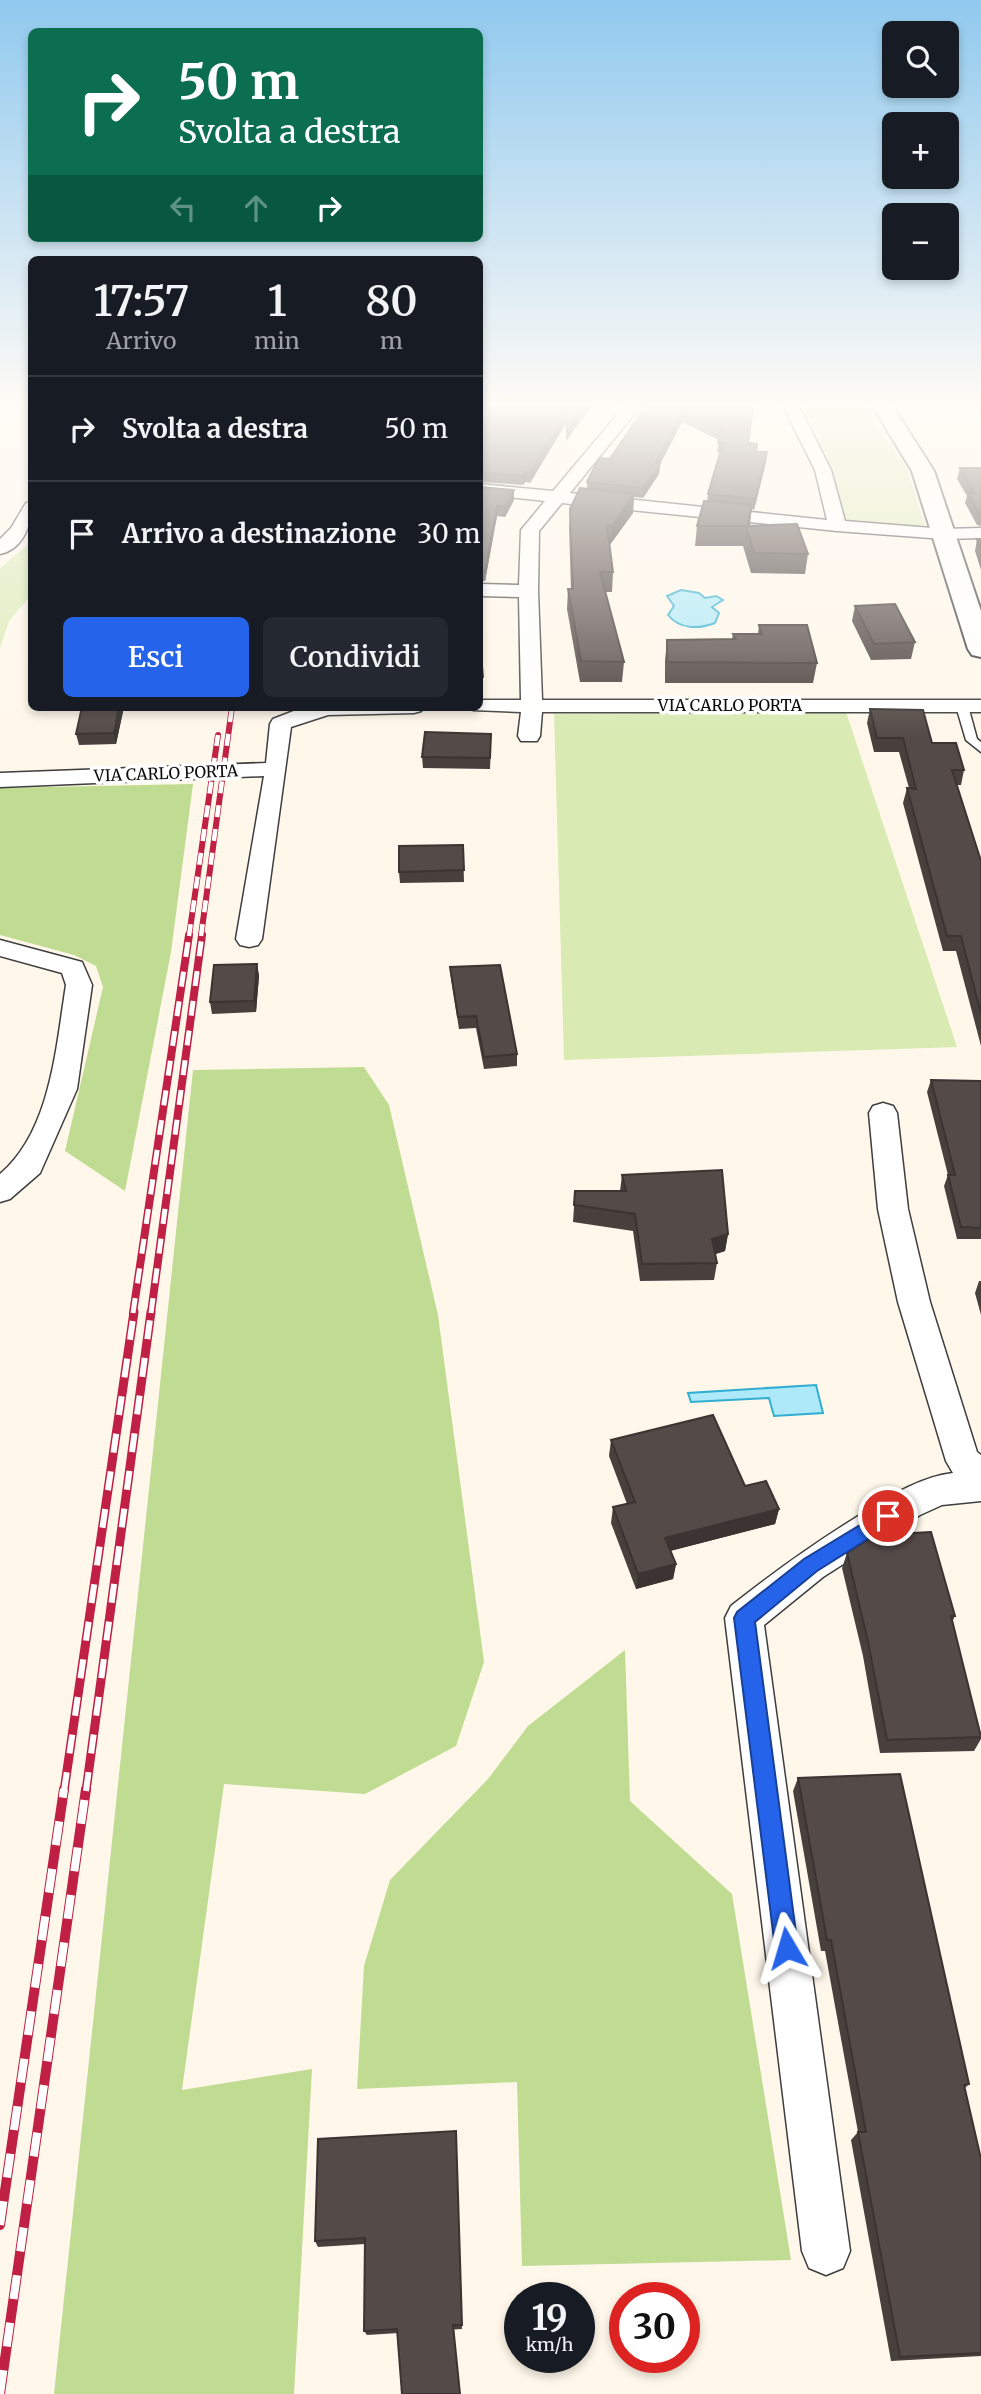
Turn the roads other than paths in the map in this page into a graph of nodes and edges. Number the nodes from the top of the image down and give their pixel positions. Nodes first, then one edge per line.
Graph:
1 (28, 514) edge
2 (544, 514) edge
3 (714, 514) edge
4 (834, 514) edge
5 (937, 514) edge
6 (837, 526) junction
7 (981, 533) edge
8 (944, 534) junction
9 (0, 549) edge
10 (483, 590) edge
11 (528, 591) junction
12 (981, 649) edge
13 (532, 705) junction
14 (483, 706) edge
15 (972, 706) edge
16 (292, 711) edge
17 (529, 736) dead end
18 (981, 749) edge
19 (276, 769) junction
20 (0, 780) edge
21 (249, 939) dead end
22 (0, 948) edge
23 (883, 1113) dead end
24 (0, 1191) edge
25 (981, 1476) edge
26 (981, 1486) edge
27 (826, 2251) dead end

1 - 9 street
2 - 11 street
3 - 6 street
4 - 6 street
5 - 8 street
6 - 8 street
7 - 8 street
8 - 12 street
10 - 11 street
11 - 13 street
13 - 14 street, VIA CARLO PORTA
13 - 15 street, VIA CARLO PORTA
13 - 17 street
15 - 18 lane
16 - 19 street
19 - 20 street, VIA CARLO PORTA
19 - 21 street
22 - 24 street
23 - 25 street
26 - 27 street

